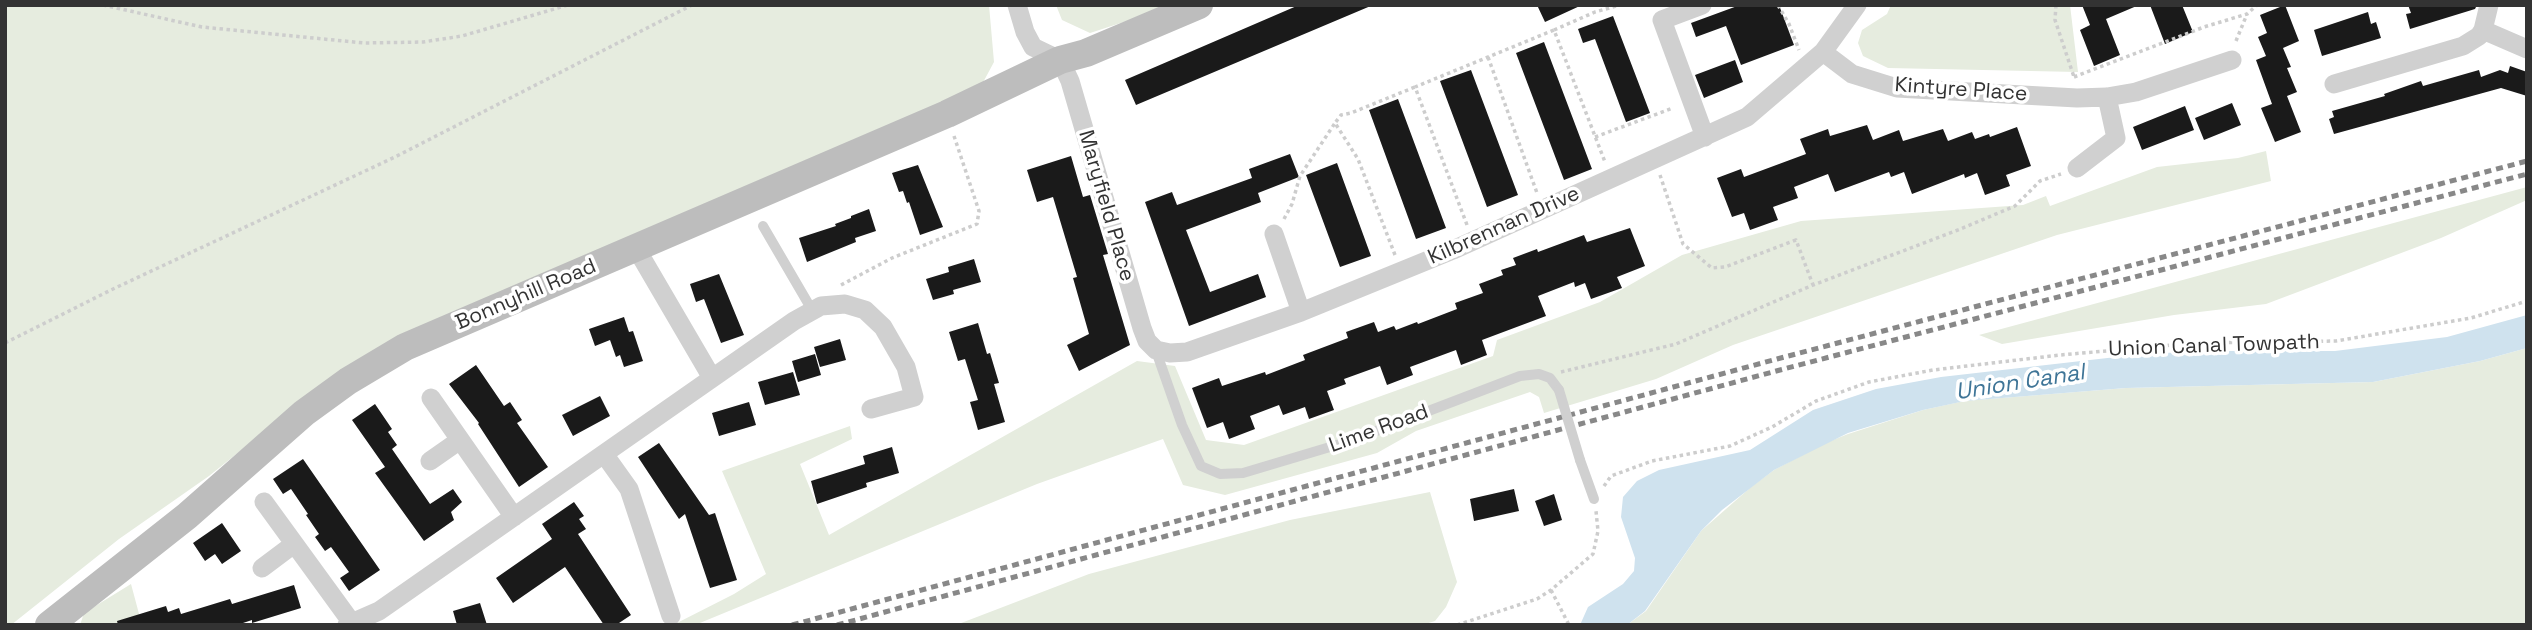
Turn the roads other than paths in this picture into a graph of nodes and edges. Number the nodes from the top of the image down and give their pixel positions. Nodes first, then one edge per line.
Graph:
1 (1017, 5) edge
2 (1199, 5) edge
3 (1702, 5) edge
4 (1857, 5) edge
5 (2489, 5) edge
6 (2483, 30) junction
7 (2527, 49) edge
8 (1824, 52) junction
9 (1060, 60) junction
10 (2232, 60) road end
11 (2334, 85) dead end
12 (2107, 97) junction
13 (1704, 137) junction
14 (2077, 168) road end
15 (763, 226) dead end
16 (1274, 234) dead end
17 (636, 248) junction
18 (821, 308) junction
19 (1301, 312) junction
20 (1156, 350) junction
21 (712, 378) junction
22 (431, 398) dead end
23 (871, 410) dead end
24 (460, 440) junction
25 (604, 454) junction
26 (430, 461) dead end
27 (1594, 499) road end
28 (264, 502) dead end
29 (514, 517) junction
30 (294, 544) junction
31 (262, 568) dead end
32 (671, 616) dead end
33 (350, 624) edge
34 (49, 625) edge

1 - 9 street
2 - 9 main road, Bonnyhill Road
3 - 13 street
4 - 8 street, Kilbrennan Drive
5 - 6 street
6 - 7 street
6 - 11 street
8 - 12 street, Kintyre Place
8 - 13 street, Kilbrennan Drive
9 - 17 main road, Bonnyhill Road
9 - 20 street, Maryfield Place
10 - 12 street, Kintyre Place
12 - 14 street
13 - 19 street, Kilbrennan Drive
15 - 18 lane
16 - 19 street
17 - 21 street
17 - 34 main road, Bonnyhill Road
18 - 21 street
18 - 23 street
19 - 20 street, Kilbrennan Drive
20 - 27 lane, Lime Road, bridge
21 - 25 street
22 - 24 street
24 - 26 street
24 - 29 street
25 - 29 street
25 - 32 street
28 - 30 street
29 - 33 street
30 - 31 street
30 - 33 street

